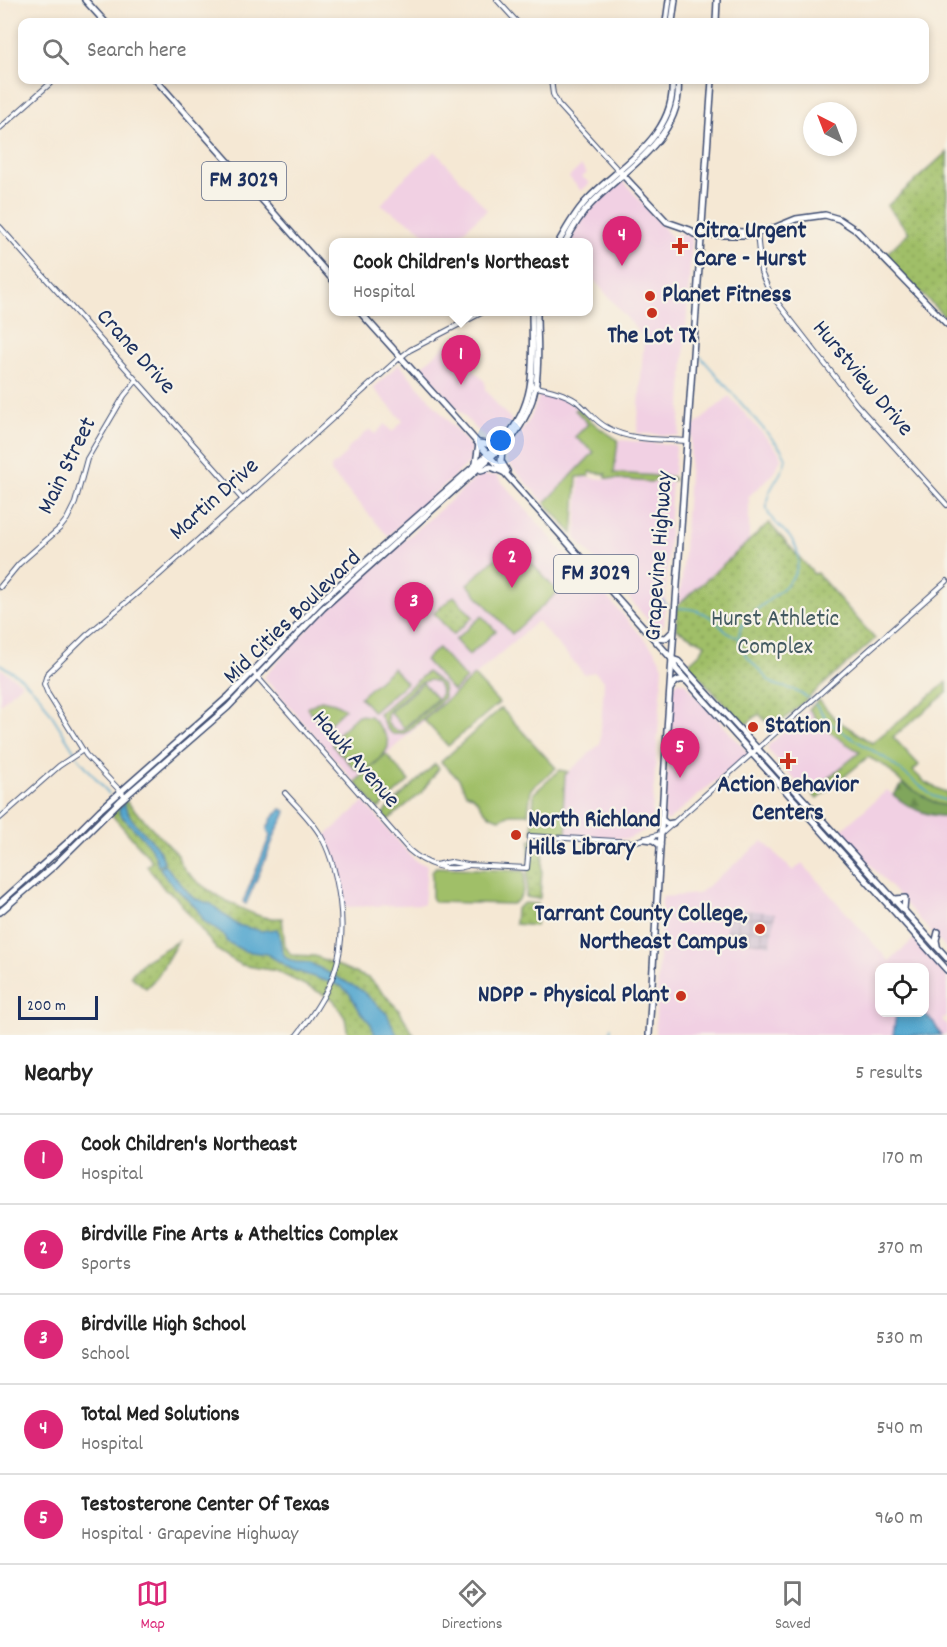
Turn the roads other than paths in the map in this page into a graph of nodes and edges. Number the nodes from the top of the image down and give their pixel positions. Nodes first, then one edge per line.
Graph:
1 (86, 0) edge
2 (497, 0) edge
3 (669, 0) edge
4 (675, 0) edge
5 (717, 0) edge
6 (102, 18) edge
7 (513, 18) edge
8 (667, 18) edge
9 (673, 18) edge
10 (716, 18) edge
11 (50, 84) edge
12 (160, 84) edge
13 (552, 84) edge
14 (673, 84) edge
15 (677, 84) edge
16 (712, 84) edge
17 (675, 97) junction
18 (0, 128) edge
19 (620, 172) junction
20 (580, 212) junction
21 (0, 227) edge
22 (700, 233) junction
23 (754, 233) junction
24 (562, 238) edge
25 (567, 238) edge
26 (329, 276) edge
27 (364, 316) edge
28 (475, 316) edge
29 (532, 316) edge
30 (537, 316) edge
31 (947, 324) edge
32 (401, 357) junction
33 (136, 381) junction
34 (534, 386) junction
35 (518, 421) junction
36 (515, 434) junction
37 (686, 441) junction
38 (479, 443) junction
39 (502, 445) junction
40 (490, 456) junction
41 (475, 464) junction
42 (474, 474) junction
43 (508, 476) junction
44 (243, 500) junction
45 (428, 505) junction
46 (947, 505) edge
47 (433, 511) junction
48 (363, 563) junction
49 (372, 565) junction
50 (947, 581) edge
51 (0, 587) edge
52 (316, 611) junction
53 (674, 629) junction
54 (652, 637) junction
55 (672, 659) junction
56 (256, 675) junction
57 (687, 681) junction
58 (670, 692) junction
59 (719, 711) junction
60 (83, 750) junction
61 (756, 752) junction
62 (285, 793) dead end
63 (123, 794) junction
64 (806, 802) junction
65 (801, 807) junction
66 (0, 818) edge
67 (661, 819) junction
68 (673, 823) junction
69 (660, 834) junction
70 (645, 839) junction
71 (660, 845) junction
72 (0, 903) edge
73 (0, 912) edge
74 (938, 932) dead end
75 (916, 934) junction
76 (929, 938) junction
77 (939, 949) junction
78 (932, 952) junction
79 (947, 958) edge
80 (947, 964) edge
81 (947, 970) edge
82 (297, 1035) edge
83 (649, 1035) edge

1 - 6 main road
2 - 7 street
3 - 8 main road
4 - 9 main road
5 - 10 main road
11 - 18 street
12 - 26 main road, FM 3029
13 - 19 street
14 - 17 main road
15 - 17 main road
16 - 22 main road, Grapevine Highway
17 - 19 main road
19 - 20 main road
19 - 22 main road
20 - 24 main road
20 - 25 main road
21 - 33 street, Crane Drive
22 - 23 main road
22 - 37 main road, Grapevine Highway
23 - 31 main road
23 - 46 street, Hurstview Drive
27 - 32 main road, FM 3029
28 - 32 street, Martin Drive
29 - 34 main road, Mid Cities Boulevard
30 - 34 main road, Mid Cities Boulevard
32 - 38 main road, FM 3029
32 - 44 street, Martin Drive
33 - 44 street, Crane Drive
33 - 51 street, Main Street
34 - 35 main road, Mid Cities Boulevard
34 - 36 main road, Mid Cities Boulevard
34 - 37 street
35 - 36 main road
35 - 39 main road, Mid Cities Boulevard
36 - 39 main road, Mid Cities Boulevard
37 - 53 main road, Grapevine Highway
38 - 39 main road
38 - 40 main road, FM 3029
38 - 41 main road
39 - 40 main road, Mid Cities Boulevard
39 - 43 main road
40 - 41 main road, Mid Cities Boulevard
40 - 42 main road, Mid Cities Boulevard
40 - 43 main road, FM 3029
41 - 45 main road, Mid Cities Boulevard
42 - 43 main road
42 - 47 main road, Mid Cities Boulevard
43 - 54 main road, FM 3029
44 - 60 street, Martin Drive
45 - 47 main road
45 - 48 main road, Mid Cities Boulevard
47 - 49 main road, Mid Cities Boulevard
48 - 49 main road
48 - 52 main road, Mid Cities Boulevard
49 - 52 main road, Mid Cities Boulevard
50 - 61 street
52 - 56 main road, Mid Cities Boulevard
53 - 54 main road
53 - 55 main road, Grapevine Highway
54 - 55 main road, FM 3029
55 - 57 main road, FM 3029
55 - 58 main road, Grapevine Highway
55 - 59 main road, FM 3029
56 - 63 main road, Mid Cities Boulevard
56 - 70 street, Hawk Avenue
57 - 58 main road
57 - 59 main road, FM 3029
58 - 67 main road, Grapevine Highway
59 - 61 main road, FM 3029
59 - 61 main road, FM 3029
60 - 63 street
60 - 66 street
61 - 64 main road, FM 3029
61 - 65 main road, FM 3029
61 - 68 street
62 - 82 street
63 - 72 main road, Mid Cities Boulevard
63 - 73 main road, Mid Cities Boulevard
64 - 65 main road
64 - 76 main road, FM 3029
65 - 75 main road, FM 3029
67 - 68 main road
67 - 69 main road, Grapevine Highway
68 - 69 street
69 - 70 street
69 - 71 main road, Grapevine Highway
70 - 71 main road
71 - 83 main road, Grapevine Highway
74 - 77 main road
75 - 76 main road
75 - 78 main road, FM 3029
76 - 77 main road
77 - 79 main road
78 - 80 main road
78 - 81 main road, FM 3029

